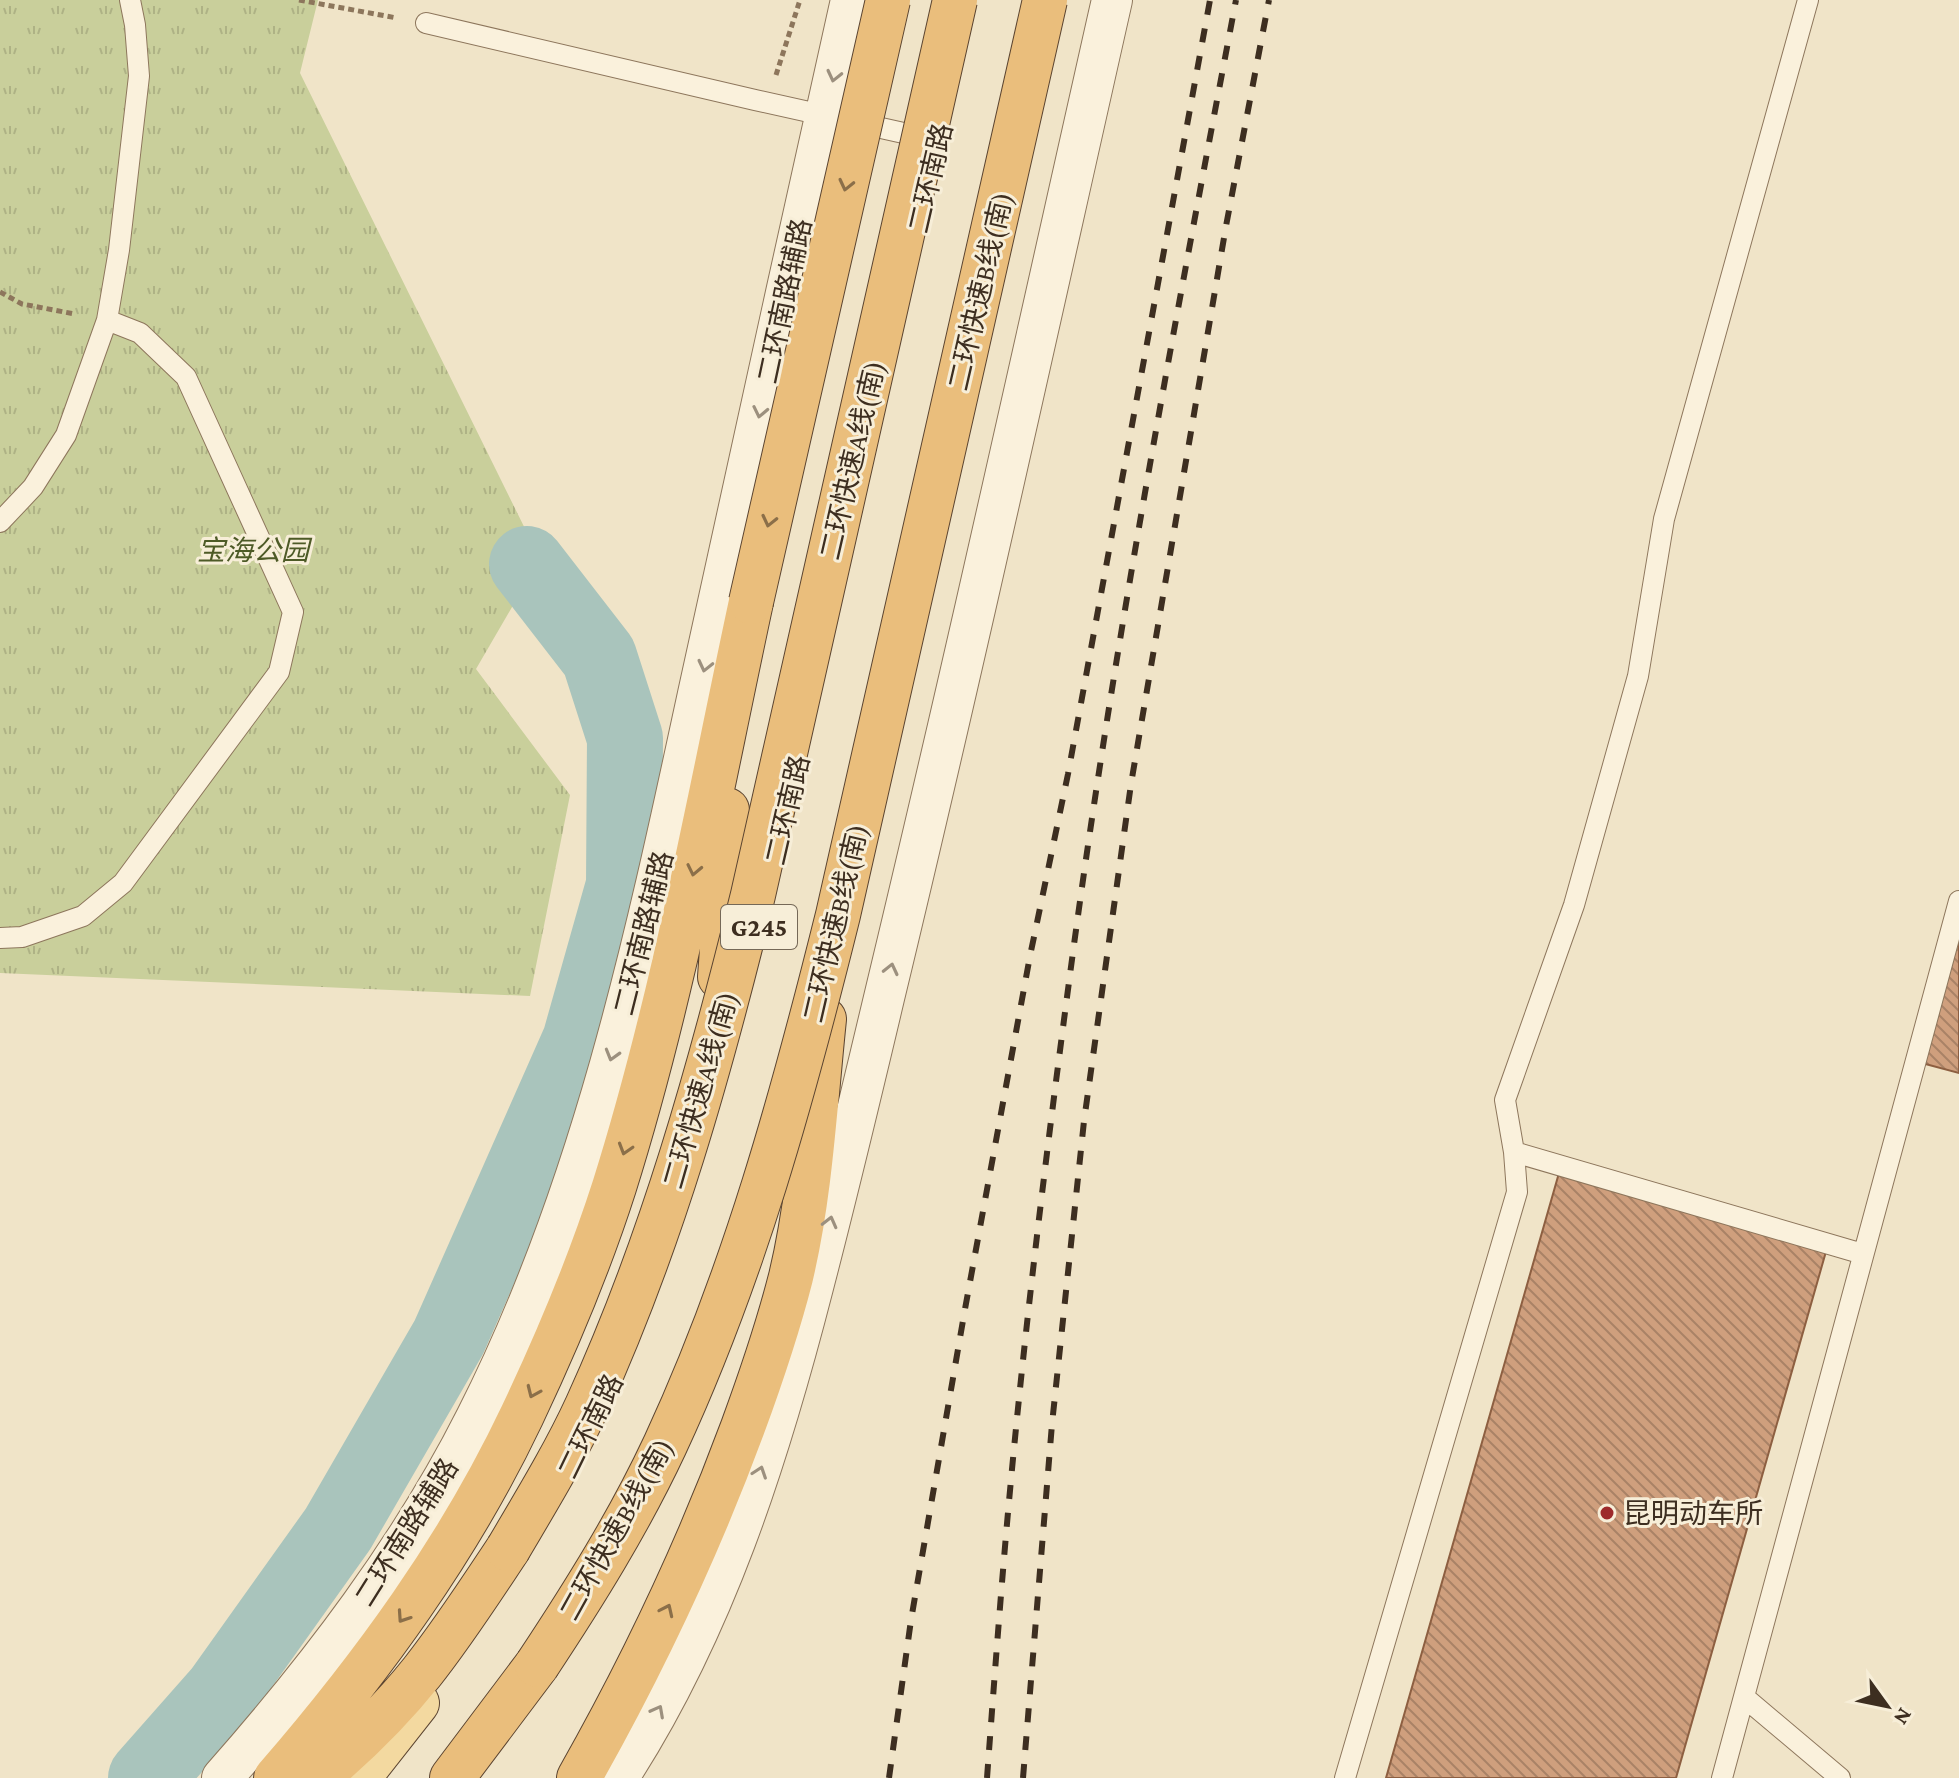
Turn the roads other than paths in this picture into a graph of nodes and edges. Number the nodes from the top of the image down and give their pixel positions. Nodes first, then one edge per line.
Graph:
1 (130, 0) edge
2 (851, 0) edge
3 (888, 0) edge
4 (955, 0) edge
5 (969, 0) edge
6 (1033, 0) edge
7 (1045, 0) edge
8 (1112, 0) edge
9 (1808, 0) edge
10 (426, 23) road end
11 (824, 115) junction
12 (938, 140) junction
13 (107, 320) junction
14 (0, 522) edge
15 (751, 602) junction
16 (863, 757) junction
17 (1959, 901) edge
18 (0, 938) edge
19 (688, 1138) junction
20 (1514, 1152) junction
21 (1863, 1254) junction
22 (508, 1549) junction
23 (537, 1665) junction
24 (1744, 1697) junction
25 (222, 1778) edge
26 (276, 1778) edge
27 (317, 1778) edge
28 (340, 1778) edge
29 (358, 1778) edge
30 (438, 1778) edge
31 (452, 1778) edge
32 (459, 1778) edge
33 (579, 1778) edge
34 (618, 1778) edge
35 (1345, 1778) edge
36 (1722, 1778) edge
37 (1840, 1778) edge

1 - 13 lane
2 -> 11 street, 二环南路辅路
3 -> 15 highway, bridge
4 - 19 highway, 二环快速A线(南), bridge
5 - 12 main road, 二环南路 / G245
6 - 16 main road, G245
7 - 23 highway, 二环快速B线(南), bridge
34 -> 8 street
9 - 20 lane
10 - 11 lane
11 - 12 lane
11 -> 25 street, 二环南路辅路
12 - 29 main road, 二环南路 / G245
13 - 14 lane
13 - 18 lane
15 - 19 highway, bridge
15 -> 26 highway
16 - 30 main road, G245
33 -> 16 highway
17 - 21 lane
19 - 22 highway, 二环快速A线(南), bridge
20 - 21 lane
20 - 35 lane
21 - 24 lane
22 - 27 highway
22 - 28 highway, 二环快速A线(南)
23 - 31 highway, 二环快速B线(南)
23 - 32 highway
24 - 36 lane
24 - 37 lane

